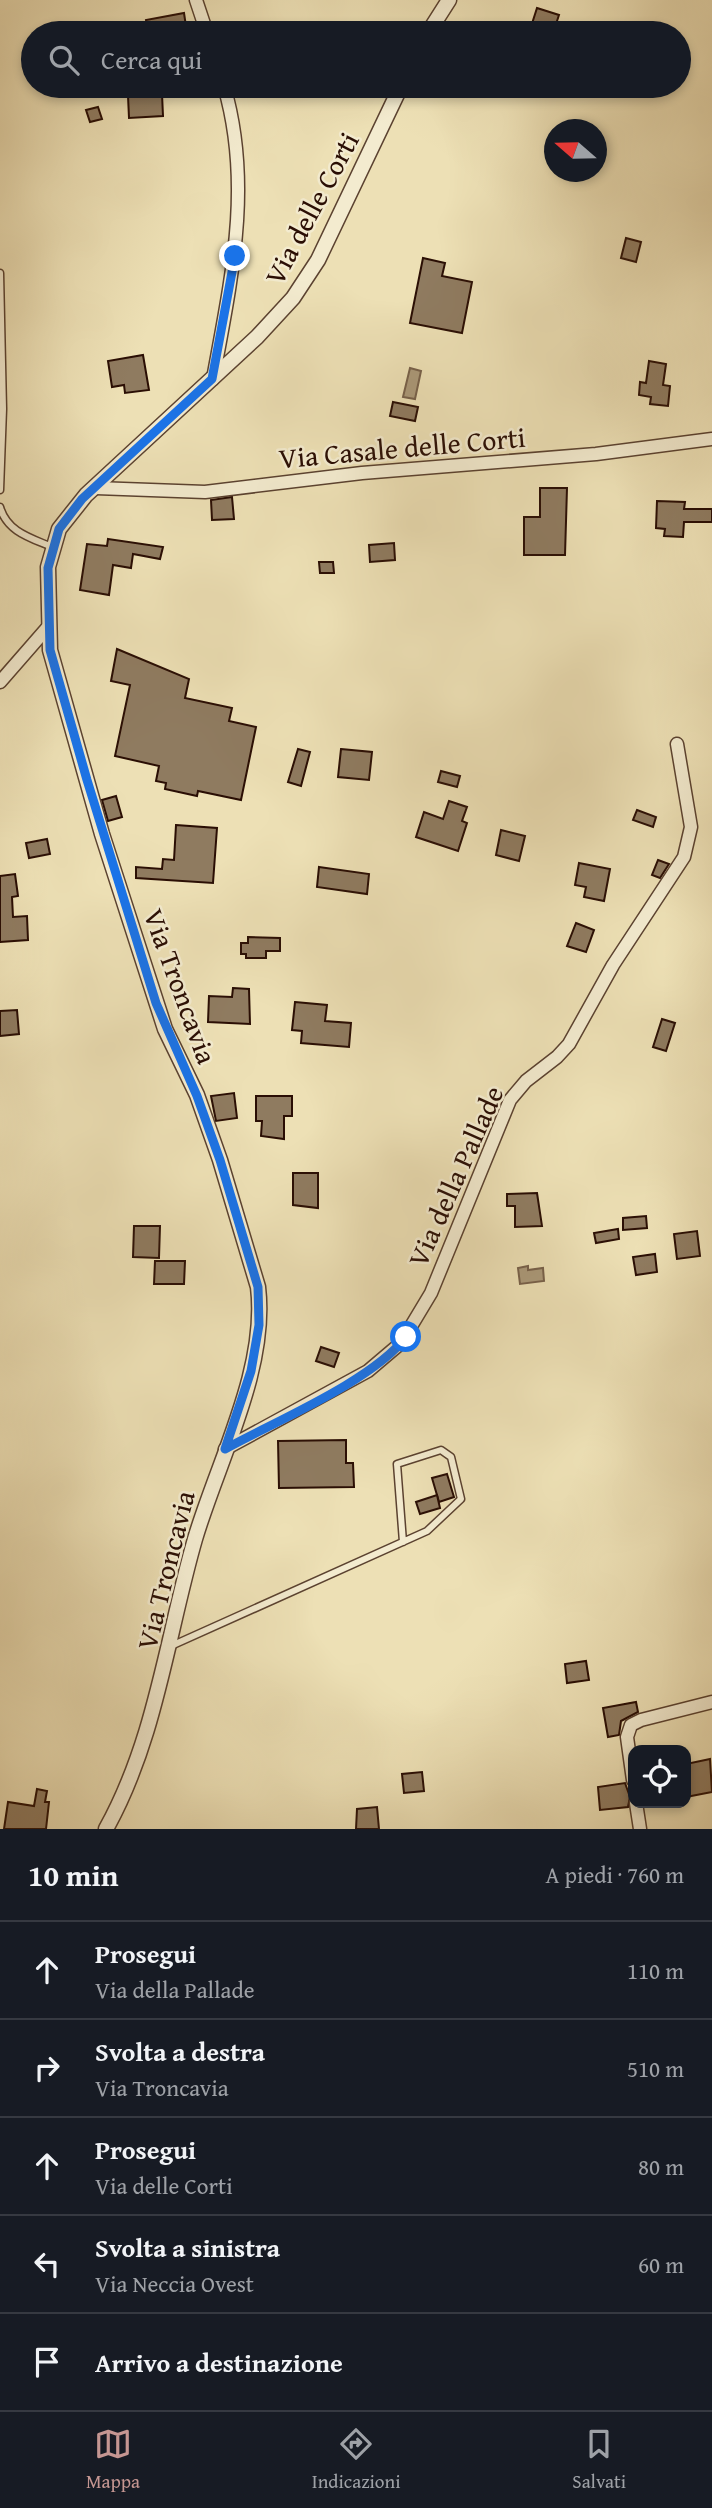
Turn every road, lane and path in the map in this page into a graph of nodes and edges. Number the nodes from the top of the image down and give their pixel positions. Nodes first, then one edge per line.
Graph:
1 (196, 0) edge
2 (449, 0) edge
3 (203, 21) edge
4 (436, 21) edge
5 (227, 98) edge
6 (395, 98) edge
7 (0, 273) edge
8 (212, 379) junction
9 (712, 439) edge
10 (96, 488) junction
11 (0, 489) edge
12 (0, 507) edge
13 (52, 547) junction
14 (48, 627) junction
15 (0, 682) edge
16 (677, 744) dead end
17 (225, 1449) junction
18 (403, 1542) junction
19 (170, 1646) junction
20 (712, 1702) edge
21 (629, 1745) edge
22 (637, 1808) edge
23 (106, 1829) edge
24 (640, 1829) edge

1 - 3 street
2 - 4 street
5 - 8 street
6 - 8 street, Via delle Corti
7 - 11 lane
8 - 10 street, Via delle Corti
9 - 10 street, Via Casale delle Corti
10 - 13 street, Via Troncavia
12 - 13 lane
13 - 14 street, Via Troncavia
14 - 15 street
14 - 17 street, Via Troncavia
16 - 17 street, Via della Pallade
17 - 19 street, Via Troncavia
18 - 18 lane
18 - 19 lane
19 - 23 street, Via Troncavia
20 - 21 street
22 - 24 street

